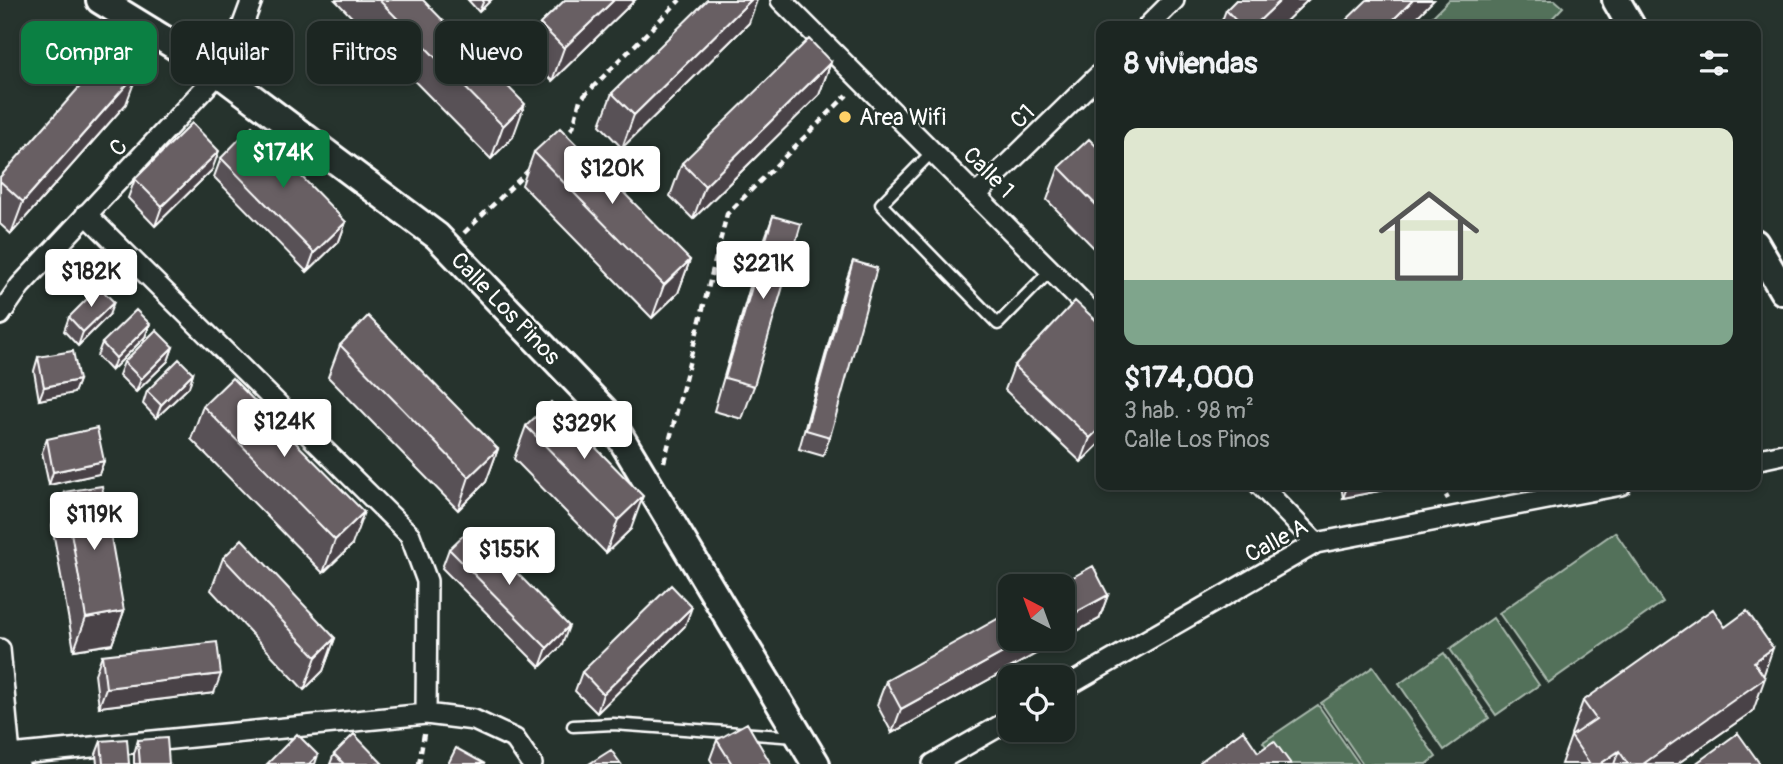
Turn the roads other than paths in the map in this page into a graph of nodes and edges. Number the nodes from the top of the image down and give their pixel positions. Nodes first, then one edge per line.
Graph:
1 (100, 0) edge
2 (252, 0) edge
3 (781, 0) edge
4 (1174, 0) edge
5 (1616, 0) edge
6 (244, 21) edge
7 (1155, 21) edge
8 (1628, 21) edge
9 (171, 44) edge
10 (1096, 77) edge
11 (209, 84) edge
12 (234, 84) edge
13 (934, 151) junction
14 (977, 194) junction
15 (86, 214) junction
16 (1761, 253) edge
17 (1051, 270) junction
18 (1783, 291) edge
19 (0, 315) edge
20 (1096, 316) edge
21 (1783, 454) edge
22 (1761, 459) edge
23 (1265, 490) edge
24 (1594, 490) edge
25 (1316, 543) junction
26 (0, 649) edge
27 (1075, 682) edge
28 (426, 714) junction
29 (573, 726) dead end
30 (998, 727) edge
31 (800, 737) junction
32 (10, 758) edge
33 (532, 764) edge
34 (816, 764) edge
35 (933, 764) edge

1 - 9 street, Calle Los Pinos
2 - 6 street, C
3 - 13 street, Calle 1
4 - 7 street
5 - 8 street
10 - 14 street, C1
11 - 15 street, C
12 - 31 street, Calle Los Pinos
13 - 14 street, Calle 1
13 - 17 lane
14 - 17 street, Calle 1
15 - 19 street, C
15 - 28 street
16 - 18 street
17 - 20 street, Calle 1
21 - 22 street
23 - 25 street
24 - 25 street, Calle A
25 - 27 street, Calle A
26 - 32 street
28 - 32 street
28 - 33 street
29 - 31 lane
30 - 35 street
31 - 34 street, Calle Los Pinos

